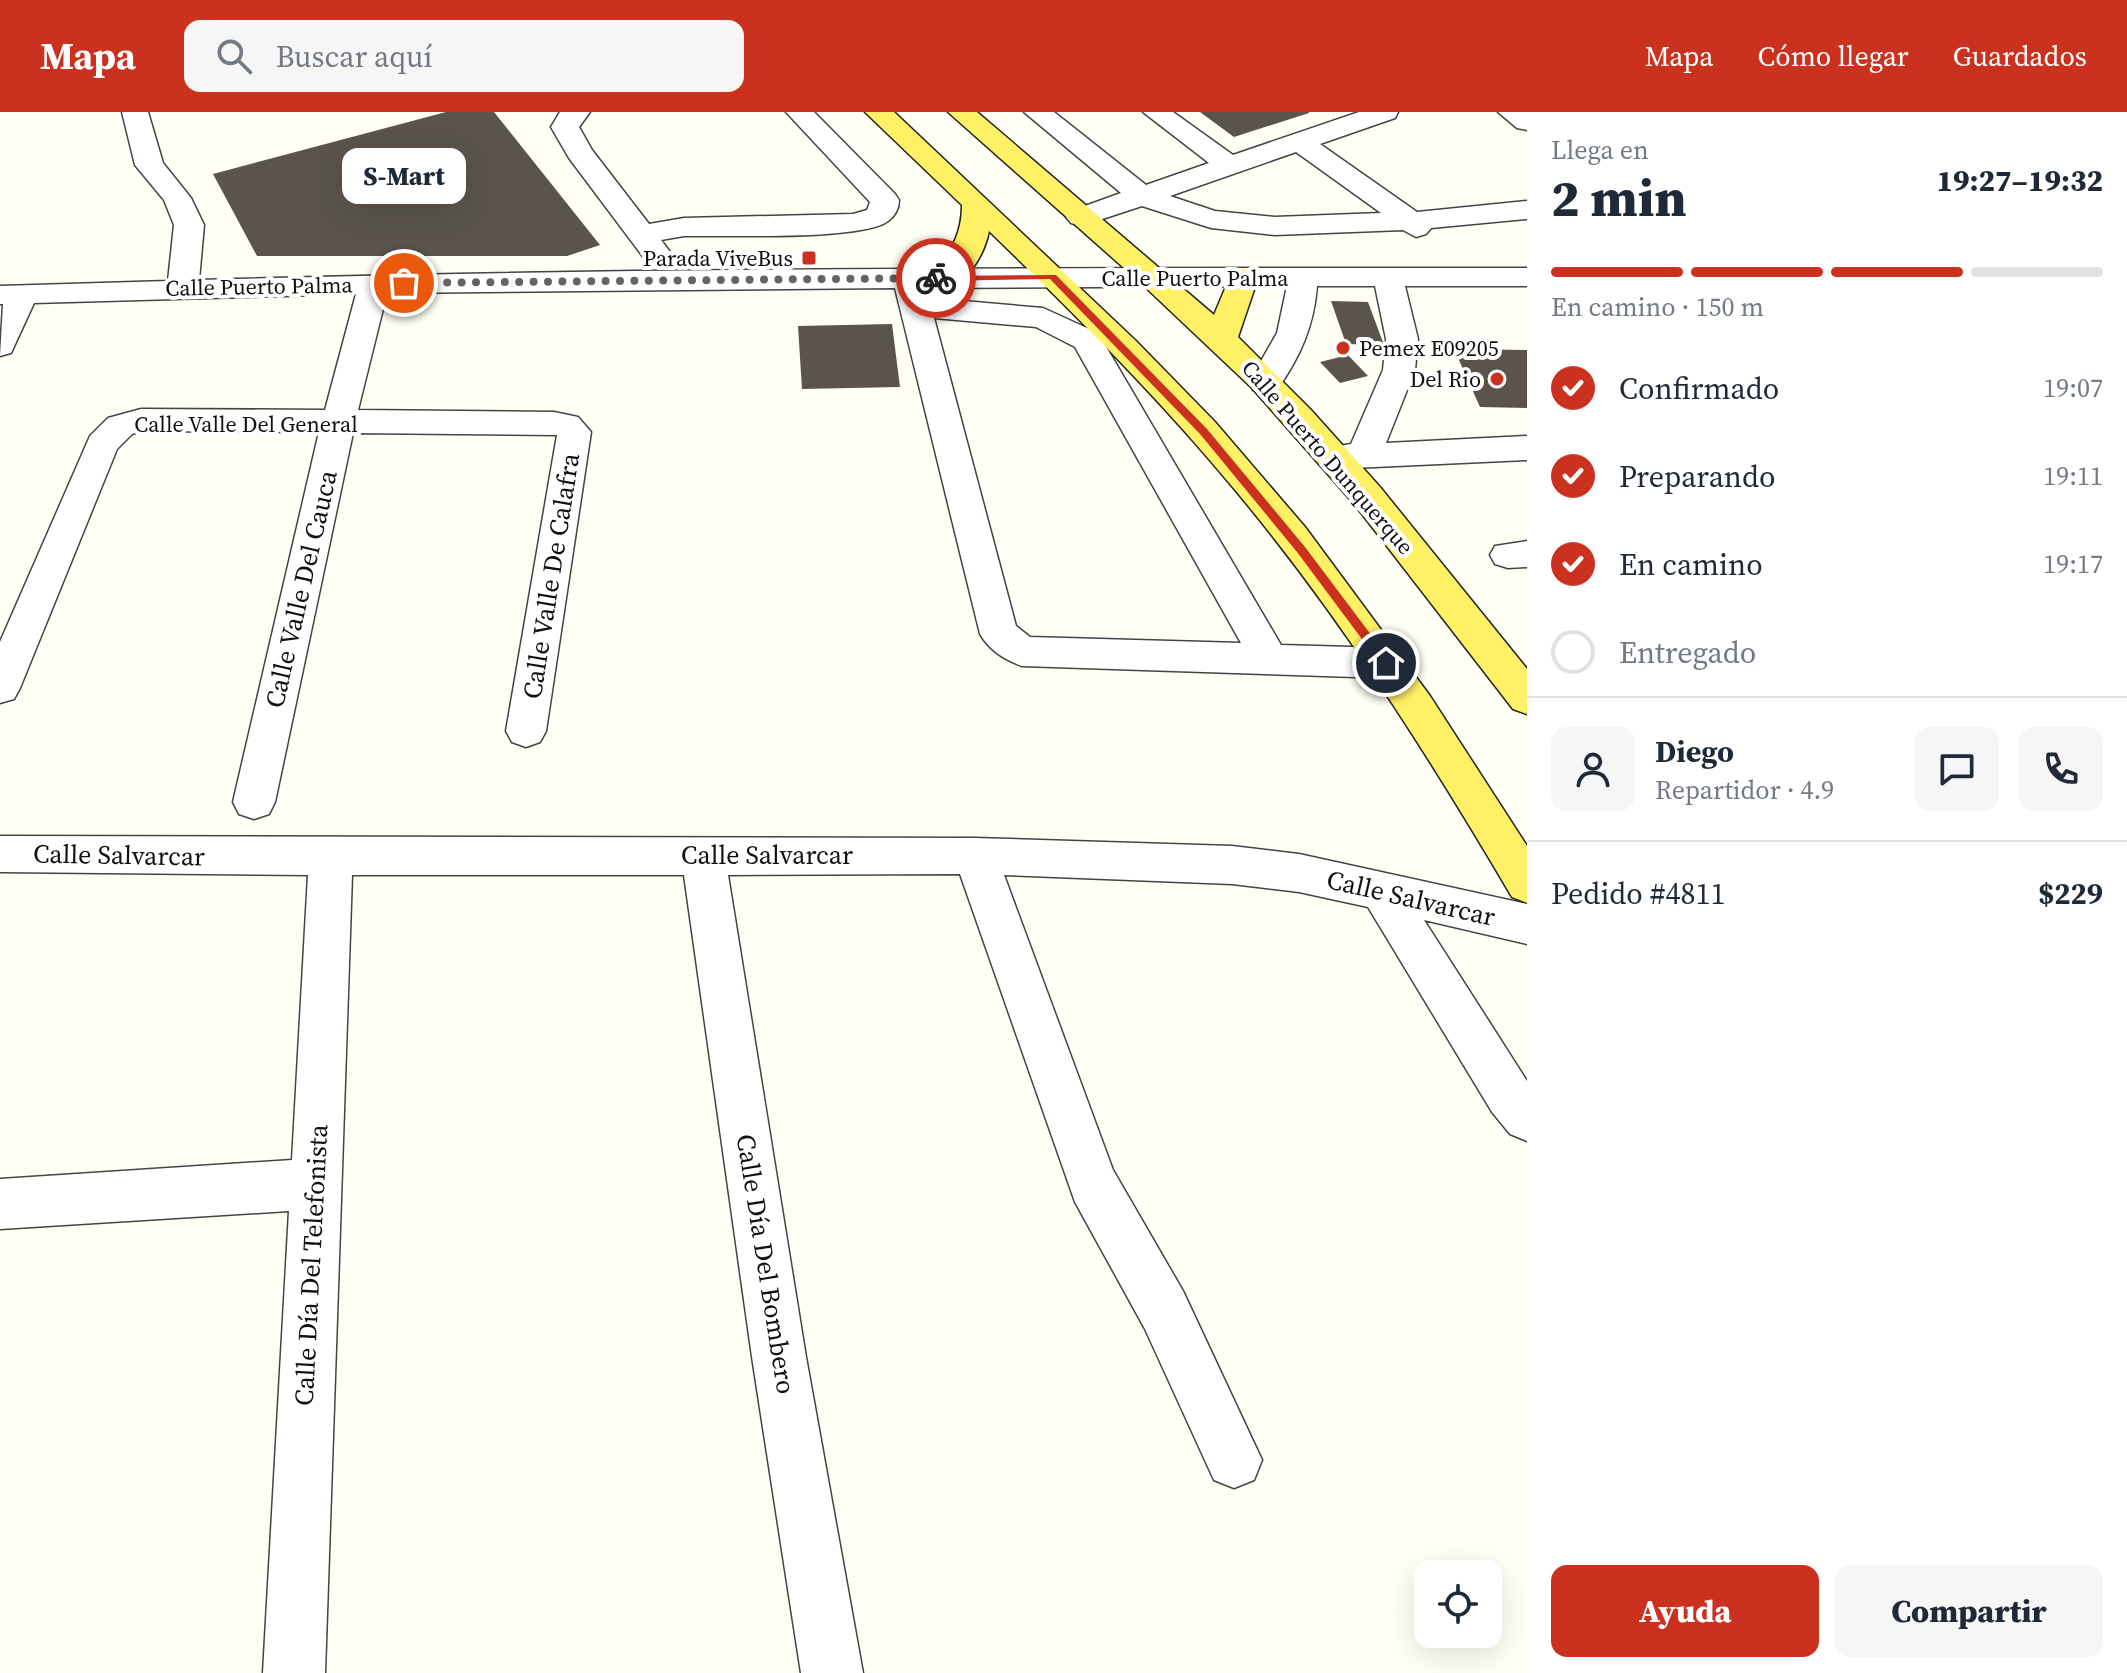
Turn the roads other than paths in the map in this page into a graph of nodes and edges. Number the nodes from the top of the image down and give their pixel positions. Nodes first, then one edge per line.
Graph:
1 (135, 112) edge
2 (577, 112) edge
3 (799, 112) edge
4 (878, 112) edge
5 (961, 112) edge
6 (1037, 112) edge
7 (1156, 112) edge
8 (1385, 112) edge
9 (1511, 112) edge
10 (1527, 122) edge
11 (1300, 142) junction
12 (1229, 165) junction
13 (1142, 196) junction
14 (976, 204) junction
15 (1527, 210) edge
16 (1081, 217) junction
17 (1411, 221) junction
18 (641, 234) junction
19 (1052, 277) junction
20 (1388, 277) junction
21 (1452, 277) junction
22 (1527, 277) edge
23 (947, 278) junction
24 (1151, 278) junction
25 (1243, 278) junction
26 (1303, 278) junction
27 (679, 283) junction
28 (374, 284) junction
29 (183, 288) junction
30 (912, 293) junction
31 (11, 294) edge
32 (1221, 339) junction
33 (0, 346) edge
34 (1265, 382) junction
35 (338, 424) junction
36 (566, 425) joint
37 (1527, 448) edge
38 (1348, 456) junction
39 (1270, 660) junction
40 (1386, 663) junction
41 (0, 688) edge
42 (1527, 698) edge
43 (526, 731) dead end
44 (254, 802) dead end
45 (0, 854) edge
46 (703, 855) junction
47 (975, 856) junction
48 (331, 857) junction
49 (1527, 884) edge
50 (1382, 892) junction
51 (1527, 924) edge
52 (1527, 1117) edge
53 (314, 1184) junction
54 (0, 1204) edge
55 (1234, 1460) dead end
56 (294, 1673) edge
57 (832, 1673) edge

1 - 29 street
2 - 18 street
3 - 18 street
4 - 14 main road
5 - 16 main road, Calle Puerto Dunquerque
6 - 13 street
7 - 12 street
8 - 11 street
9 - 10 street
11 - 12 street
11 - 17 street
12 - 13 street
13 - 16 street
13 - 17 street
14 - 19 main road
14 - 23 main road
15 - 17 street
16 - 24 main road, Calle Puerto Dunquerque
17 - 21 street
18 - 27 street
19 - 23 street, Calle Puerto Palma
19 - 24 street, Calle Puerto Palma
19 - 40 main road
20 - 21 street, Calle Puerto Palma
20 - 26 street, Calle Puerto Palma
20 - 38 street
21 - 22 street, Calle Puerto Palma
23 - 30 street, Calle Puerto Palma
24 - 25 street, Calle Puerto Palma
24 - 32 main road, Calle Puerto Dunquerque
25 - 26 street, Calle Puerto Palma
25 - 32 main road
26 - 34 street
27 - 28 street, Calle Puerto Palma
27 - 30 street, Calle Puerto Palma
28 - 29 street, Calle Puerto Palma
28 - 35 street, Calle Valle Del Cauca
29 - 31 street, Calle Puerto Palma
30 - 39 street
30 - 39 street
31 - 33 street
32 - 34 main road, Calle Puerto Dunquerque
34 - 38 main road, Calle Puerto Dunquerque
35 - 36 street, Calle Valle Del General
35 - 41 street, Calle Valle Del General
35 - 44 street, Calle Valle Del Cauca
36 - 43 street, Calle Valle De Calafra
37 - 38 street
38 - 42 main road, Calle Puerto Dunquerque
39 - 40 street
40 - 49 main road
45 - 48 street, Calle Salvarcar
46 - 47 street, Calle Salvarcar
46 - 48 street, Calle Salvarcar
46 - 57 street, Calle Día Del Bombero
47 - 50 street, Calle Salvarcar
47 - 55 street
48 - 53 street, Calle Día Del Telefonista
50 - 51 street, Calle Salvarcar
50 - 52 street
53 - 54 street
53 - 56 street, Calle Día Del Telefonista

